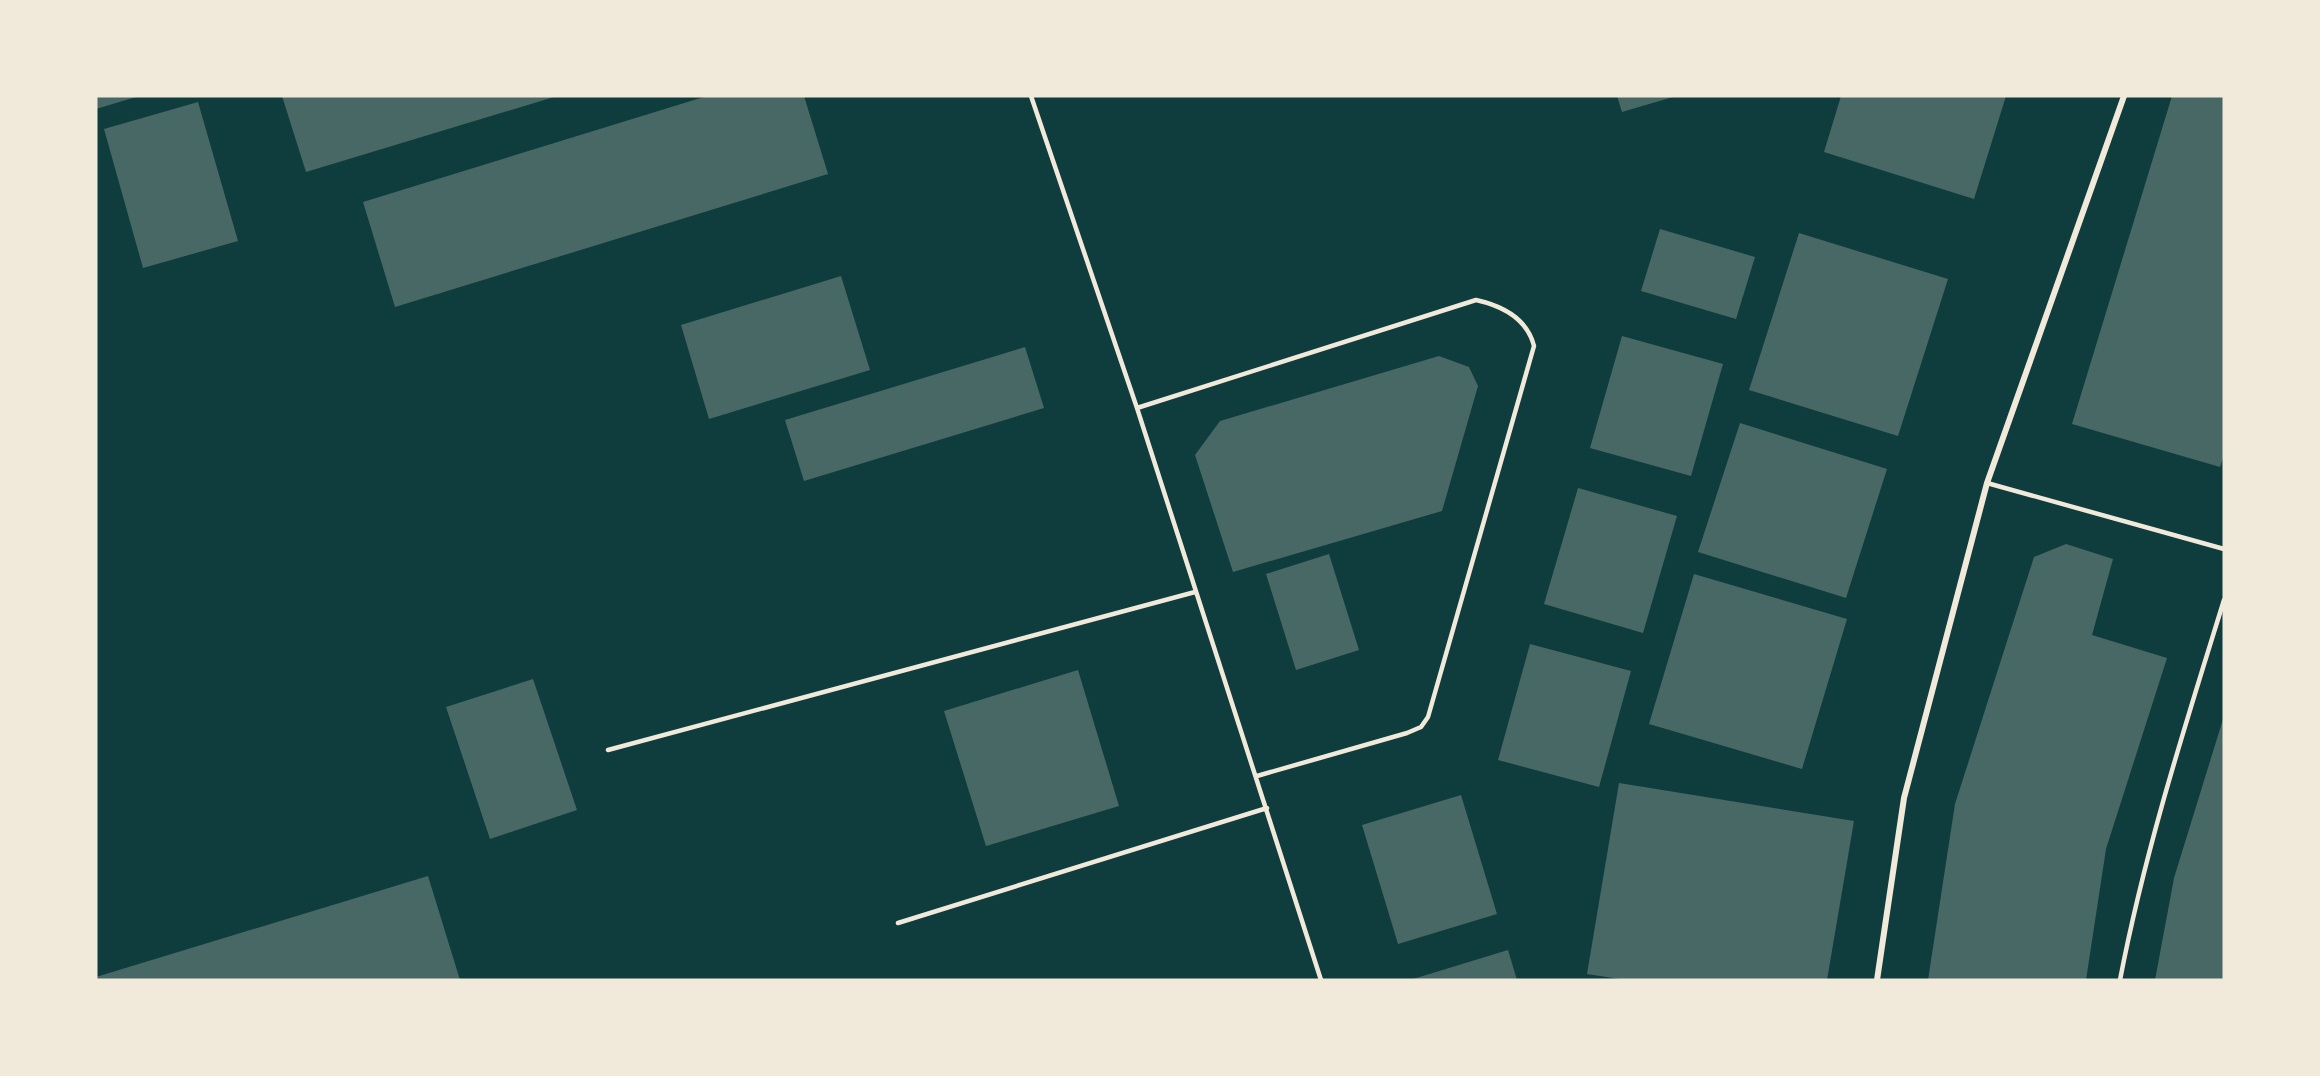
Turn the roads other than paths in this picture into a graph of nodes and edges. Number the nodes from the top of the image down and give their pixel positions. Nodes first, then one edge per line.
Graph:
1 (1031, 96) edge
2 (2124, 96) edge
3 (1137, 408) junction
4 (1987, 483) junction
5 (2224, 549) edge
6 (1195, 592) junction
7 (2224, 600) edge
8 (608, 750) dead end
9 (1257, 776) junction
10 (1268, 808) junction
11 (898, 922) dead end
12 (1322, 980) edge
13 (1877, 980) edge
14 (2120, 980) edge

1 - 3 lane
2 - 4 street
3 - 6 lane
3 - 9 lane
4 - 5 lane
4 - 13 street
6 - 8 lane
6 - 9 lane
7 - 14 lane
9 - 10 lane
10 - 11 lane
10 - 12 lane

